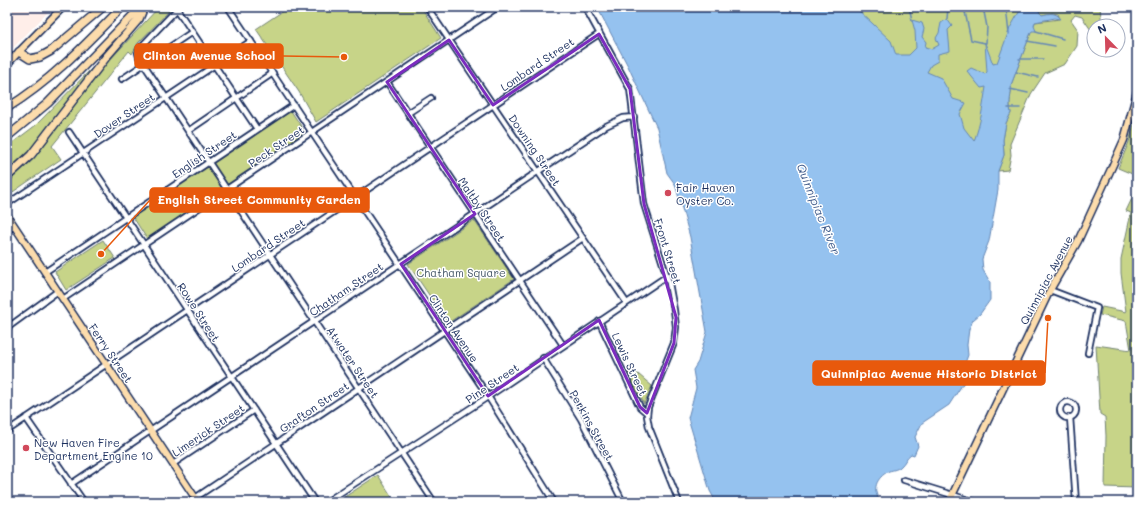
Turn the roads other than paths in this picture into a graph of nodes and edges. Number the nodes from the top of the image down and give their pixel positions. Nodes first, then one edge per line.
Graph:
1 (63, 7) edge
2 (103, 7) edge
3 (122, 7) edge
4 (143, 7) edge
5 (228, 7) edge
6 (427, 7) edge
7 (498, 7) edge
8 (585, 7) edge
9 (178, 8) edge
10 (192, 32) junction
11 (599, 34) junction
12 (449, 40) junction
13 (251, 41) junction
14 (19, 52) junction
15 (7, 64) edge
16 (144, 64) junction
17 (214, 65) junction
18 (273, 73) junction
19 (122, 79) dead end
20 (387, 82) junction
21 (1137, 92) edge
22 (166, 97) junction
23 (236, 98) junction
24 (431, 98) dead end
25 (493, 104) junction
26 (294, 105) junction
27 (7, 108) edge
28 (408, 113) junction
29 (634, 117) junction
30 (258, 129) junction
31 (188, 131) junction
32 (69, 132) dead end
33 (312, 132) junction
34 (7, 136) edge
35 (430, 147) junction
36 (83, 153) junction
37 (209, 162) junction
38 (539, 171) junction
39 (7, 177) edge
40 (227, 190) junction
41 (356, 197) junction
42 (7, 204) edge
43 (475, 214) junction
44 (7, 215) edge
45 (126, 218) junction
46 (14, 226) junction
47 (7, 231) edge
48 (582, 238) junction
49 (144, 245) junction
50 (270, 254) junction
51 (401, 264) junction
52 (45, 272) junction
53 (666, 276) junction
54 (519, 281) junction
55 (1050, 290) junction
56 (58, 291) junction
57 (63, 300) junction
58 (626, 302) junction
59 (187, 310) junction
60 (315, 321) junction
61 (599, 321) junction
62 (7, 328) edge
63 (445, 330) junction
64 (563, 345) junction
65 (1088, 353) dead end
66 (544, 358) junction
67 (106, 364) junction
68 (231, 376) junction
69 (359, 388) junction
70 (488, 396) junction
71 (254, 410) junction
72 (647, 413) junction
73 (1070, 417) dead end
74 (26, 418) junction
75 (7, 431) edge
76 (150, 431) junction
77 (276, 444) junction
78 (403, 453) junction
79 (173, 464) junction
80 (904, 480) dead end
81 (72, 484) junction
82 (949, 498) edge
83 (197, 500) edge
84 (84, 502) edge
85 (314, 502) edge
86 (326, 502) edge
87 (434, 502) edge
88 (554, 502) edge
89 (623, 502) edge
90 (679, 502) edge
91 (945, 502) edge
92 (976, 502) edge
93 (1076, 502) edge

1 - 14 main road
2 - 14 highway
3 - 27 highway
4 - 34 highway
4 - 39 highway
5 - 13 street, Clinton Avenue
6 - 12 street, Downing Street
7 - 12 street, Peck Street
8 - 11 street, Front Street
9 - 10 street
9 - 16 street, Atwater Street
10 - 16 street
10 - 17 street
11 - 25 street, Lombard Street
11 - 29 street, Front Street
12 - 20 street, Peck Street
12 - 25 street, Downing Street
13 - 17 street, Dover Street
13 - 18 street, Clinton Avenue
14 - 15 main road
16 - 19 street
16 - 22 street, Atwater Street
17 - 22 street, Dover Street
17 - 23 street
18 - 23 street
18 - 26 street, Clinton Avenue
20 - 28 street, Maltby Street
20 - 33 street, Peck Street
21 - 55 main road, Quinnipiac Avenue
22 - 31 street, Atwater Street
22 - 36 street, Dover Street
23 - 30 street
23 - 31 street
24 - 28 street
25 - 35 street, Lombard Street
25 - 38 street, Downing Street
26 - 30 street, English Street
26 - 33 street, Clinton Avenue
28 - 35 street, Maltby Street
29 - 38 street, Chatham Street
29 - 53 street, Front Street
30 - 37 street, English Street
31 - 37 street, Atwater Street
32 - 36 street, Rowe Street
33 - 40 street, Peck Street
33 - 41 street, Clinton Avenue
35 - 41 street, Lombard Street
35 - 43 street, Maltby Street
36 - 42 street, Dover Street
36 - 45 street, Rowe Street
37 - 40 street, Atwater Street
37 - 45 street, English Street
38 - 43 street, Chatham Street
38 - 48 street, Downing Street
40 - 49 street, Peck Street
40 - 50 street, Atwater Street
41 - 50 street, Lombard Street
41 - 51 street, Clinton Avenue
43 - 51 street, Chatham Street
43 - 54 street, Maltby Street
44 - 46 main road, Ferry Street
45 - 49 street, Rowe Street
45 - 52 street, English Street
46 - 47 street
46 - 52 main road, Ferry Street
48 - 54 street, Grafton Street
48 - 58 street, Downing Street
49 - 57 street, Peck Street
49 - 59 street, Rowe Street
50 - 59 street, Lombard Street
50 - 60 street, Atwater Street
51 - 60 street, Chatham Street
51 - 63 street, Clinton Avenue
52 - 56 main road, Ferry Street
53 - 58 street, Pine Street
53 - 72 street, Front Street
54 - 63 street, Grafton Street
54 - 64 street, Maltby Street
55 - 65 street
55 - 82 main road, Quinnipiac Avenue
56 - 57 main road, Ferry Street
56 - 62 street
57 - 67 main road, Ferry Street
58 - 61 street, Pine Street
59 - 67 street, Lombard Street
59 - 68 street, Rowe Street
60 - 68 street, Chatham Street
60 - 69 street, Atwater Street
61 - 64 street, Pine Street
61 - 72 street, Lewis Street
63 - 69 street, Grafton Street
63 - 70 street, Clinton Avenue
64 - 66 street, Pine Street
66 - 70 street, Pine Street
66 - 89 street, Perkins Street
67 - 74 street, Lombard Street
67 - 76 main road, Ferry Street
68 - 71 street, Rowe Street
68 - 76 street, Chatham Street
69 - 77 street, Grafton Street
69 - 78 street, Atwater Street
70 - 78 street, Pine Street
70 - 88 street, Clinton Avenue
71 - 77 street, Rowe Street
71 - 79 street, Limerick Street
72 - 90 street
73 - 93 street
74 - 75 street, Lombard Street
74 - 81 street
76 - 79 main road, Ferry Street
76 - 81 street, Chatham Street
77 - 83 street, Grafton Street
77 - 85 street, Rowe Street
78 - 86 street, Pine Street
78 - 87 street, Atwater Street
79 - 83 main road, Ferry Street
80 - 82 street
81 - 84 street
82 - 91 main road, Quinnipiac Avenue
82 - 92 street

